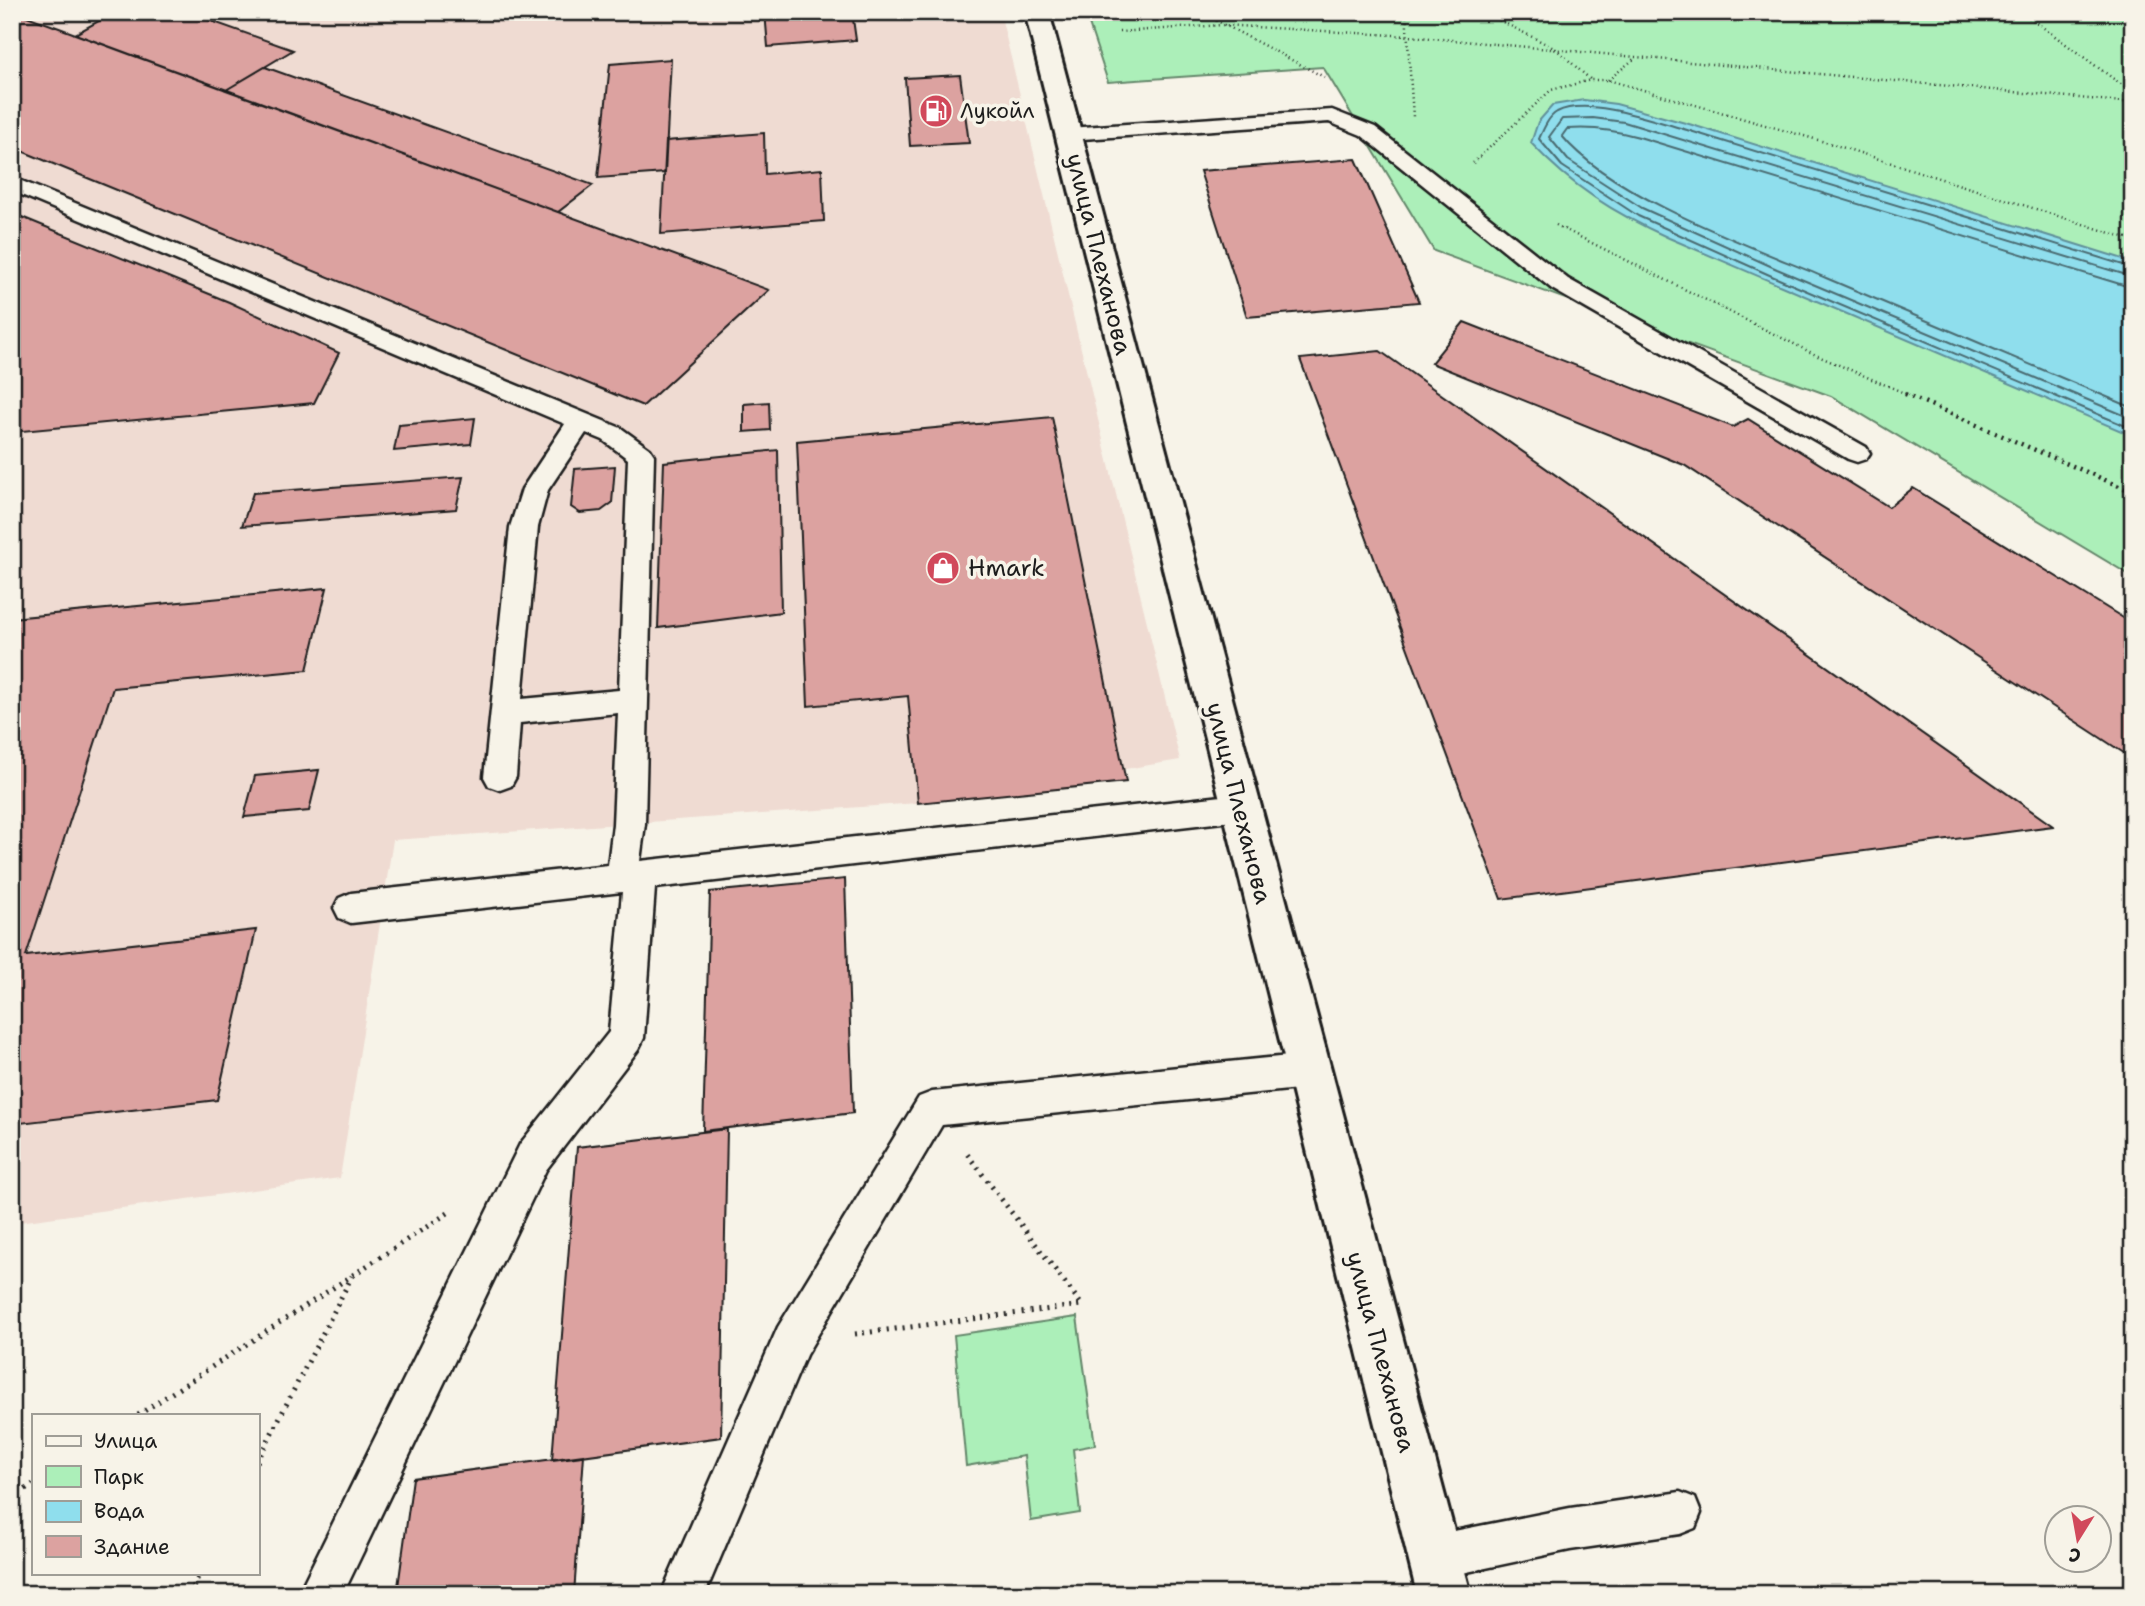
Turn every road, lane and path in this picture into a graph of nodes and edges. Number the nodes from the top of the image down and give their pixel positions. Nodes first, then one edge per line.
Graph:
1 (1037, 12) edge
2 (1200, 12) edge
3 (1406, 12) edge
4 (1483, 12) edge
5 (2022, 12) edge
6 (1222, 24) junction
7 (1119, 32) dead end
8 (1409, 36) junction
9 (1556, 49) junction
10 (1635, 58) junction
11 (1326, 78) dead end
12 (1591, 80) junction
13 (1608, 80) junction
14 (2133, 93) edge
15 (2133, 103) edge
16 (1413, 116) dead end
17 (1070, 143) junction
18 (1468, 167) dead end
19 (12, 183) edge
20 (1544, 220) dead end
21 (2133, 240) edge
22 (581, 421) junction
23 (1857, 453) dead end
24 (2133, 492) edge
25 (633, 700) junction
26 (505, 713) junction
27 (499, 777) dead end
28 (1240, 807) junction
29 (631, 877) junction
30 (351, 908) dead end
31 (1308, 1072) junction
32 (932, 1109) junction
33 (454, 1209) dead end
34 (352, 1275) junction
35 (792, 1341) junction
36 (140, 1414) edge
37 (259, 1457) edge
38 (32, 1485) edge
39 (12, 1497) edge
40 (1680, 1513) dead end
41 (200, 1574) edge
42 (1439, 1575) edge
43 (190, 1594) edge
44 (320, 1594) edge
45 (683, 1594) edge

1 - 17 main road, улица Плеханова
2 - 6 path
3 - 8 path
4 - 9 path
5 - 14 path
6 - 7 path
6 - 8 path
6 - 11 path
8 - 9 path
8 - 16 path
9 - 10 path
9 - 12 path
10 - 13 path
10 - 15 path
12 - 13 path
12 - 18 path
13 - 21 path
17 - 23 lane
17 - 28 main road, улица Плеханова
19 - 22 lane
20 - 24 path
22 - 25 lane
22 - 26 lane
25 - 26 lane
25 - 29 lane
26 - 27 lane
28 - 29 lane
28 - 31 main road, улица Плеханова
29 - 30 lane
29 - 44 lane
31 - 32 lane
31 - 42 main road, улица Плеханова
32 - 35 lane
32 - 35 path
33 - 34 path
34 - 36 path
34 - 37 path
35 - 45 lane
38 - 39 path
40 - 42 lane
41 - 43 path

